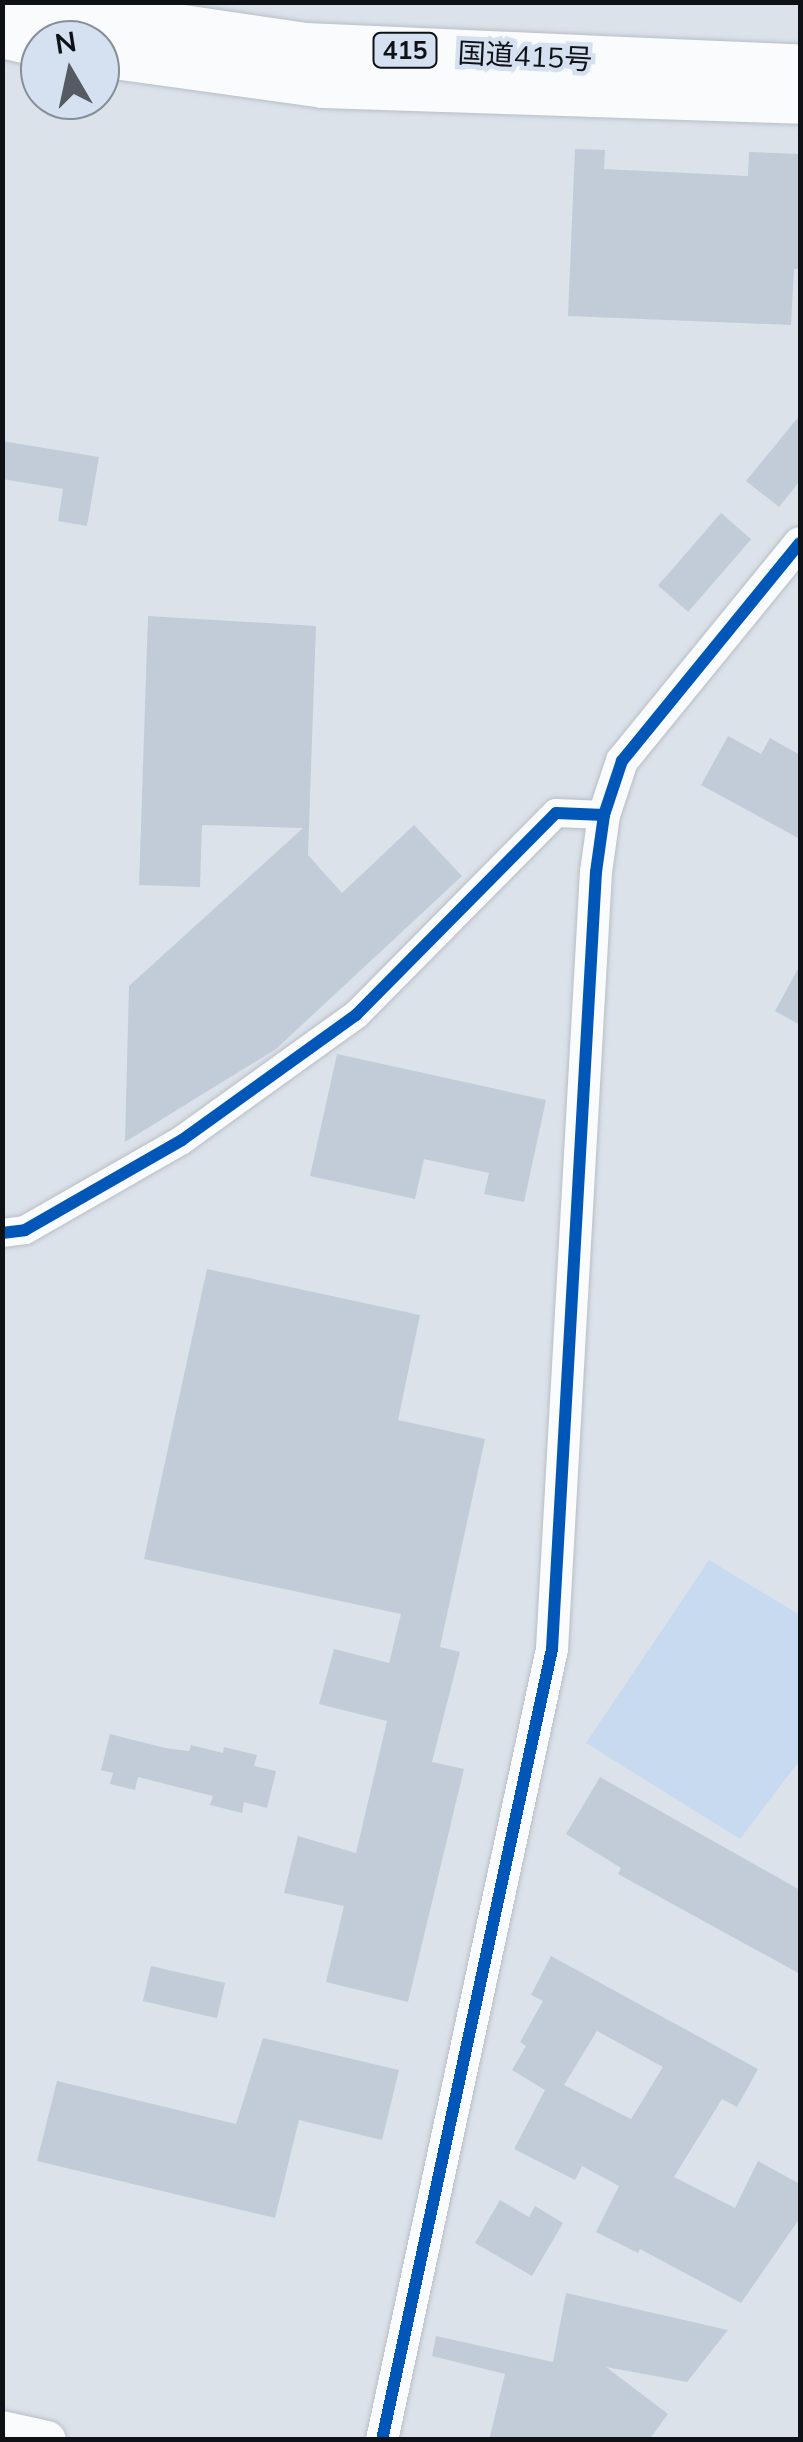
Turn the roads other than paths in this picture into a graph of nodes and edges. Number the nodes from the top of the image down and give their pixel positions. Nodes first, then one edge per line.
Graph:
1 (13, 2) edge
2 (120, 57) edge
3 (800, 67) edge
4 (800, 101) edge
5 (800, 544) edge
6 (604, 815) junction
7 (2, 1233) edge
8 (2, 2430) edge
9 (46, 2440) edge
10 (382, 2440) edge

1 - 3 highway, 国道415号 / 415
2 - 4 highway, 国道415号 / 415
5 - 6 street
6 - 7 street
6 - 10 street
8 - 9 main road

